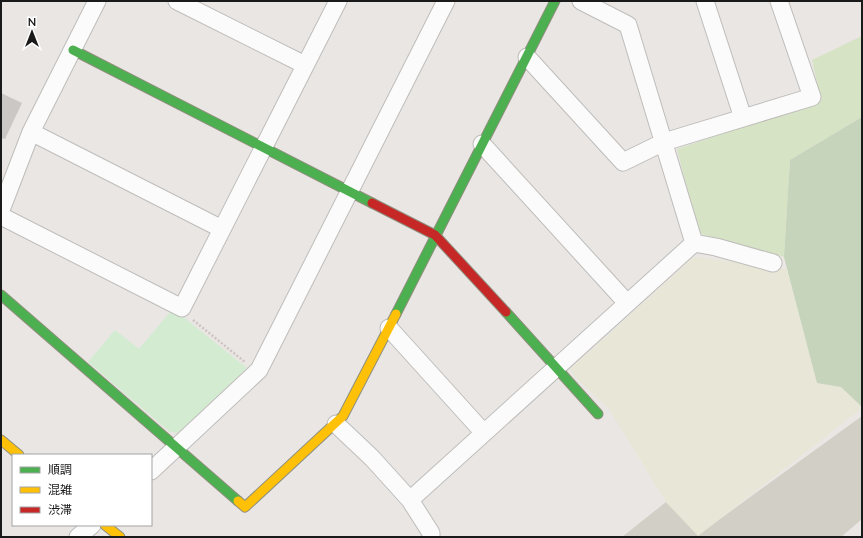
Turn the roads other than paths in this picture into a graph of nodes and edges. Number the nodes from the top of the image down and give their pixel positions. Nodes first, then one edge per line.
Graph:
1 (97, 1) edge
2 (177, 1) edge
3 (338, 1) edge
4 (446, 1) edge
5 (555, 1) edge
6 (581, 1) edge
7 (705, 1) edge
8 (779, 1) edge
9 (72, 50) junction
10 (527, 57) junction
11 (305, 65) junction
12 (743, 118) junction
13 (31, 132) junction
14 (664, 142) junction
15 (482, 144) junction
16 (263, 148) junction
17 (350, 192) junction
18 (1, 210) edge
19 (1, 216) edge
20 (222, 229) junction
21 (435, 235) junction
22 (694, 243) junction
23 (773, 263) dead end
24 (1, 296) edge
25 (627, 303) junction
26 (389, 328) junction
27 (556, 368) junction
28 (598, 414) dead end
29 (336, 424) junction
30 (484, 433) junction
31 (1, 440) edge
32 (177, 448) junction
33 (18, 454) edge
34 (152, 470) edge
35 (410, 500) junction
36 (91, 526) edge
37 (106, 526) edge
38 (78, 537) edge
39 (120, 537) edge
40 (431, 537) edge

1 - 9 street
2 - 11 street
3 - 11 street
4 - 17 street
5 - 10 street
6 - 14 street
7 - 12 street
8 - 12 street
9 - 13 street
9 - 16 street
10 - 14 street
10 - 15 street
11 - 16 street
12 - 14 street
13 - 18 street
13 - 20 street
14 - 22 street
15 - 21 street
15 - 25 street
16 - 17 street
16 - 20 street
17 - 21 street
17 - 32 street
19 - 20 street
21 - 26 street
21 - 27 street
22 - 23 street
22 - 25 street
24 - 32 street
25 - 27 street
26 - 29 street
26 - 30 street
27 - 28 street
27 - 30 street
29 - 32 street
29 - 35 street
30 - 35 street
31 - 33 street
32 - 34 street
35 - 40 street
36 - 38 street
37 - 39 street

